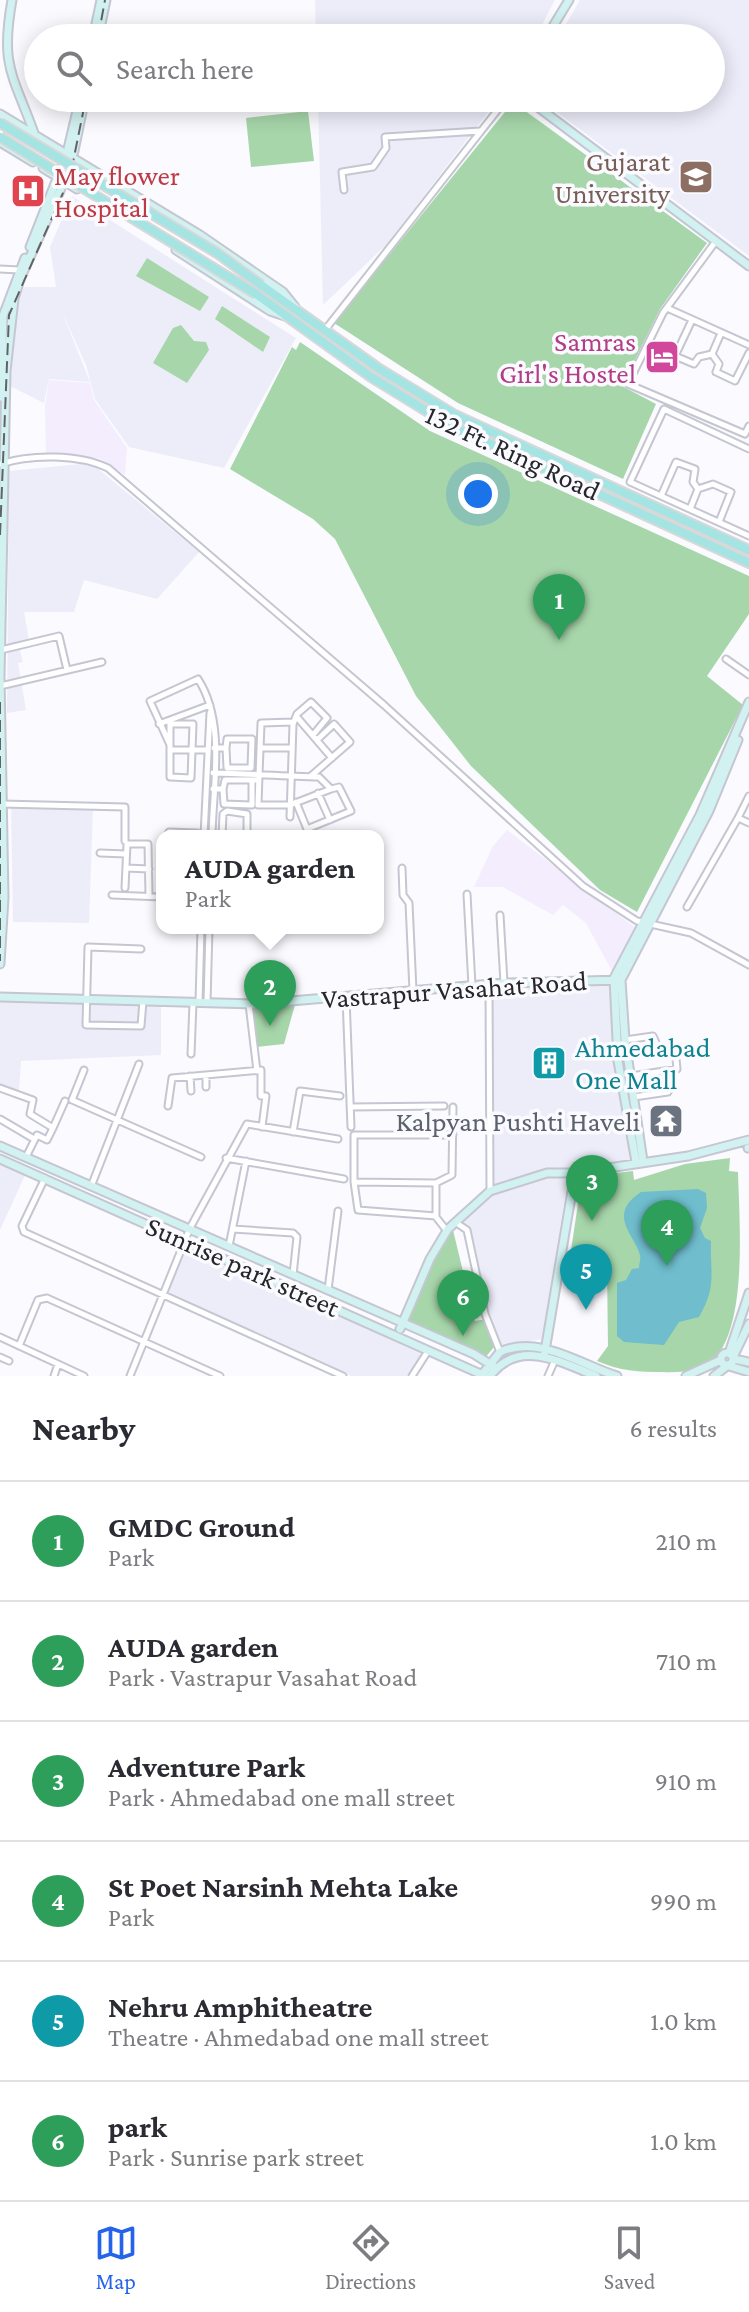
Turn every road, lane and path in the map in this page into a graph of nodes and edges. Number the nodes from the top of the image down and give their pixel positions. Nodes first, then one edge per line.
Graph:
1 (12, 0) edge
2 (104, 0) edge
3 (569, 0) edge
4 (99, 24) edge
5 (554, 24) edge
6 (78, 112) edge
7 (79, 112) edge
8 (496, 112) edge
9 (545, 112) edge
10 (0, 114) edge
11 (0, 123) edge
12 (481, 131) junction
13 (34, 134) junction
14 (72, 134) junction
15 (46, 141) junction
16 (1, 144) edge
17 (70, 155) junction
18 (61, 179) junction
19 (344, 190) dead end
20 (716, 241) junction
21 (749, 266) edge
22 (0, 269) edge
23 (19, 270) junction
24 (667, 308) junction
25 (298, 310) junction
26 (291, 319) junction
27 (692, 320) junction
28 (12, 324) junction
29 (1, 328) edge
30 (325, 330) junction
31 (721, 333) junction
32 (4, 340) edge
33 (749, 345) edge
34 (749, 353) edge
35 (712, 354) junction
36 (0, 397) edge
37 (749, 426) edge
38 (749, 449) edge
39 (2, 463) edge
40 (698, 489) junction
41 (661, 496) junction
42 (690, 509) junction
43 (719, 522) junction
44 (749, 534) edge
45 (749, 550) edge
46 (749, 563) edge
47 (0, 650) edge
48 (726, 659) dead end
49 (102, 662) dead end
50 (67, 670) junction
51 (749, 675) edge
52 (0, 686) edge
53 (749, 702) edge
54 (210, 705) junction
55 (210, 713) junction
56 (749, 714) edge
57 (294, 719) junction
58 (159, 724) junction
59 (261, 733) junction
60 (315, 738) junction
61 (252, 739) junction
62 (170, 747) junction
63 (214, 748) junction
64 (226, 748) junction
65 (260, 748) junction
66 (291, 748) junction
67 (193, 750) junction
68 (207, 750) junction
69 (332, 758) junction
70 (213, 773) junction
71 (290, 776) junction
72 (310, 776) junction
73 (257, 778) junction
74 (213, 789) junction
75 (223, 789) junction
76 (331, 789) junction
77 (318, 793) junction
78 (749, 796) edge
79 (293, 803) junction
80 (2, 804) junction
81 (254, 805) junction
82 (290, 817) dead end
83 (738, 818) junction
84 (330, 820) junction
85 (749, 823) edge
86 (204, 830) edge
87 (212, 830) edge
88 (222, 830) edge
89 (247, 830) edge
90 (125, 841) dead end
91 (100, 853) dead end
92 (126, 854) junction
93 (126, 868) junction
94 (402, 868) dead end
95 (149, 869) junction
96 (2, 885) edge
97 (125, 888) dead end
98 (467, 894) dead end
99 (112, 895) dead end
100 (149, 896) junction
101 (156, 897) edge
102 (687, 907) dead end
103 (500, 915) dead end
104 (647, 923) junction
105 (201, 934) edge
106 (208, 934) edge
107 (141, 949) dead end
108 (0, 964) edge
109 (749, 965) edge
110 (618, 980) junction
111 (504, 983) junction
112 (489, 985) junction
113 (472, 986) junction
114 (413, 991) junction
115 (0, 997) edge
116 (346, 997) junction
117 (86, 999) junction
118 (143, 1001) junction
119 (200, 1003) junction
120 (249, 1004) junction
121 (625, 1040) junction
122 (191, 1054) dead end
123 (139, 1064) dead end
124 (84, 1070) dead end
125 (257, 1071) junction
126 (206, 1075) junction
127 (190, 1076) junction
128 (631, 1076) junction
129 (671, 1083) dead end
130 (206, 1087) dead end
131 (0, 1088) edge
132 (191, 1091) dead end
133 (340, 1096) dead end
134 (633, 1097) junction
135 (65, 1101) dead end
136 (168, 1106) dead end
137 (444, 1106) dead end
138 (350, 1107) junction
139 (453, 1107) dead end
140 (0, 1119) edge
141 (117, 1120) junction
142 (262, 1127) junction
143 (351, 1127) dead end
144 (53, 1128) junction
145 (293, 1132) junction
146 (453, 1135) junction
147 (34, 1139) junction
148 (338, 1139) dead end
149 (749, 1140) edge
150 (0, 1146) edge
151 (730, 1146) junction
152 (749, 1148) edge
153 (27, 1155) junction
154 (201, 1157) dead end
155 (226, 1158) junction
156 (0, 1159) edge
157 (246, 1161) junction
158 (640, 1161) junction
159 (575, 1173) junction
160 (45, 1178) junction
161 (344, 1179) dead end
162 (354, 1182) junction
163 (436, 1183) junction
164 (92, 1184) junction
165 (490, 1191) junction
166 (338, 1211) dead end
167 (436, 1216) junction
168 (455, 1222) junction
169 (190, 1228) junction
170 (233, 1229) junction
171 (447, 1231) junction
172 (186, 1241) junction
173 (229, 1246) junction
174 (293, 1275) junction
175 (328, 1291) junction
176 (163, 1296) junction
177 (749, 1297) edge
178 (402, 1324) junction
179 (749, 1324) edge
180 (398, 1334) junction
181 (0, 1337) edge
182 (144, 1342) junction
183 (19, 1346) junction
184 (429, 1350) junction
185 (500, 1352) junction
186 (545, 1353) junction
187 (0, 1357) edge
188 (555, 1360) junction
189 (729, 1360) junction
190 (9, 1361) dead end
191 (749, 1362) edge
192 (58, 1364) junction
193 (493, 1365) junction
194 (749, 1372) edge
195 (485, 1375) edge
196 (54, 1376) edge
197 (84, 1376) edge
198 (130, 1376) edge
199 (220, 1376) edge
200 (343, 1376) edge
201 (412, 1376) edge
202 (548, 1376) edge
203 (596, 1376) edge
204 (617, 1376) edge
205 (686, 1376) edge
206 (714, 1376) edge

1 - 13 street
2 - 4 street
3 - 5 street
6 - 14 street
7 - 17 street
8 - 12 street
9 - 20 street
10 - 13 street
11 - 25 main road, 132 Ft. Ring Road, bridge
12 - 19 street
12 - 30 street
13 - 15 street
14 - 15 street
14 - 17 street
15 - 17 street
16 - 18 street
16 - 26 main road, 132 Ft. Ring Road, bridge
17 - 18 street
17 - 25 street
18 - 23 street
18 - 26 street
18 - 28 street
20 - 21 street
20 - 24 street
22 - 23 street
23 - 29 street
24 - 27 street
24 - 37 street
25 - 30 main road, 132 Ft. Ring Road
26 - 46 main road, 132 Ft. Ring Road
27 - 31 street
27 - 35 street
28 - 29 street
28 - 32 street
29 - 32 street
30 - 45 main road, 132 Ft. Ring Road
31 - 33 street
31 - 35 street
32 - 36 street
32 - 39 street
34 - 35 street
38 - 41 street
39 - 47 street
39 - 104 street
40 - 41 street
40 - 42 street
40 - 43 street
41 - 42 street
42 - 43 street
43 - 44 street
47 - 50 street
47 - 52 street
48 - 51 street
49 - 50 street
50 - 52 street
52 - 80 street
53 - 104 street
54 - 55 street
54 - 58 street
54 - 58 street
55 - 63 street
55 - 68 street
56 - 104 street
57 - 59 street
57 - 60 street
57 - 60 street
57 - 66 street
58 - 62 street
59 - 61 street
59 - 65 street
60 - 69 street
60 - 69 street
61 - 64 street
61 - 64 street
62 - 67 street
62 - 67 street
62 - 67 street
63 - 64 street
63 - 70 street
65 - 66 street
65 - 73 street
66 - 71 street
67 - 68 street
68 - 86 street
69 - 72 street
70 - 73 street
70 - 74 street
71 - 72 street
71 - 73 street
71 - 79 street
72 - 76 street
73 - 75 street
73 - 81 street
74 - 75 street
74 - 87 street
75 - 81 street
76 - 77 street
76 - 84 street
77 - 79 street
77 - 84 street
78 - 83 street
79 - 81 street
79 - 82 street
79 - 84 street
80 - 90 street
80 - 96 street
83 - 85 street
83 - 102 street
88 - 89 street
91 - 92 street
92 - 93 street
92 - 95 street
93 - 95 street
93 - 97 street
94 - 114 street
95 - 100 street
96 - 108 street
98 - 113 street
99 - 100 street
100 - 101 street
103 - 111 street
104 - 109 street
104 - 110 street
105 - 119 street
106 - 119 street
107 - 117 street
110 - 111 street, Vastrapur Vasahat Road
110 - 121 street
110 - 158 street
111 - 112 street, Vastrapur Vasahat Road
112 - 113 street, Vastrapur Vasahat Road
112 - 165 street
113 - 114 street, Vastrapur Vasahat Road
114 - 116 street, Vastrapur Vasahat Road
115 - 117 street, Vastrapur Vasahat Road
116 - 120 street, Vastrapur Vasahat Road
116 - 138 street
117 - 118 street, Vastrapur Vasahat Road
117 - 118 street
118 - 119 street, Vastrapur Vasahat Road
119 - 120 street, Vastrapur Vasahat Road
119 - 122 street
120 - 125 street
121 - 128 street
121 - 128 street
123 - 141 street
124 - 141 street
125 - 126 street
125 - 142 street
126 - 127 street
126 - 130 street
127 - 132 street
127 - 136 street
128 - 134 street
129 - 134 street
131 - 144 street
133 - 145 street
134 - 158 street
135 - 144 street
137 - 138 street
138 - 143 street
139 - 146 street
140 - 147 street
141 - 154 street
141 - 164 street
142 - 145 street
142 - 155 street
144 - 147 street
145 - 148 street
146 - 162 street
146 - 163 street
147 - 153 street
149 - 151 street
150 - 153 street
151 - 152 street
151 - 158 street
153 - 164 street
155 - 157 street
155 - 169 street
156 - 160 street, Sunrise park street
157 - 161 street
157 - 170 street
158 - 159 street
159 - 165 street
159 - 186 street
160 - 172 street, Sunrise park street
160 - 176 street
162 - 163 street
162 - 167 street
163 - 167 street
164 - 169 street
165 - 168 street
166 - 175 street
167 - 171 street
168 - 171 street
168 - 185 street
169 - 172 street
169 - 173 street
170 - 173 street
170 - 174 street
171 - 178 street
172 - 176 street
172 - 180 street, Sunrise park street
173 - 174 street
174 - 175 street
175 - 178 street
176 - 182 street
176 - 200 street
177 - 189 street
178 - 180 street
178 - 193 street
179 - 189 street
180 - 184 street, Sunrise park street
181 - 183 street
182 - 183 street
182 - 198 street
182 - 199 street
183 - 192 street
184 - 195 street, Sunrise park street
184 - 201 street
185 - 186 street
185 - 193 street
186 - 188 street
186 - 193 street
186 - 204 street
187 - 190 street
188 - 202 street
188 - 203 street
189 - 191 street
189 - 194 street
189 - 205 street
189 - 206 street
192 - 196 street
192 - 197 street
193 - 195 street

